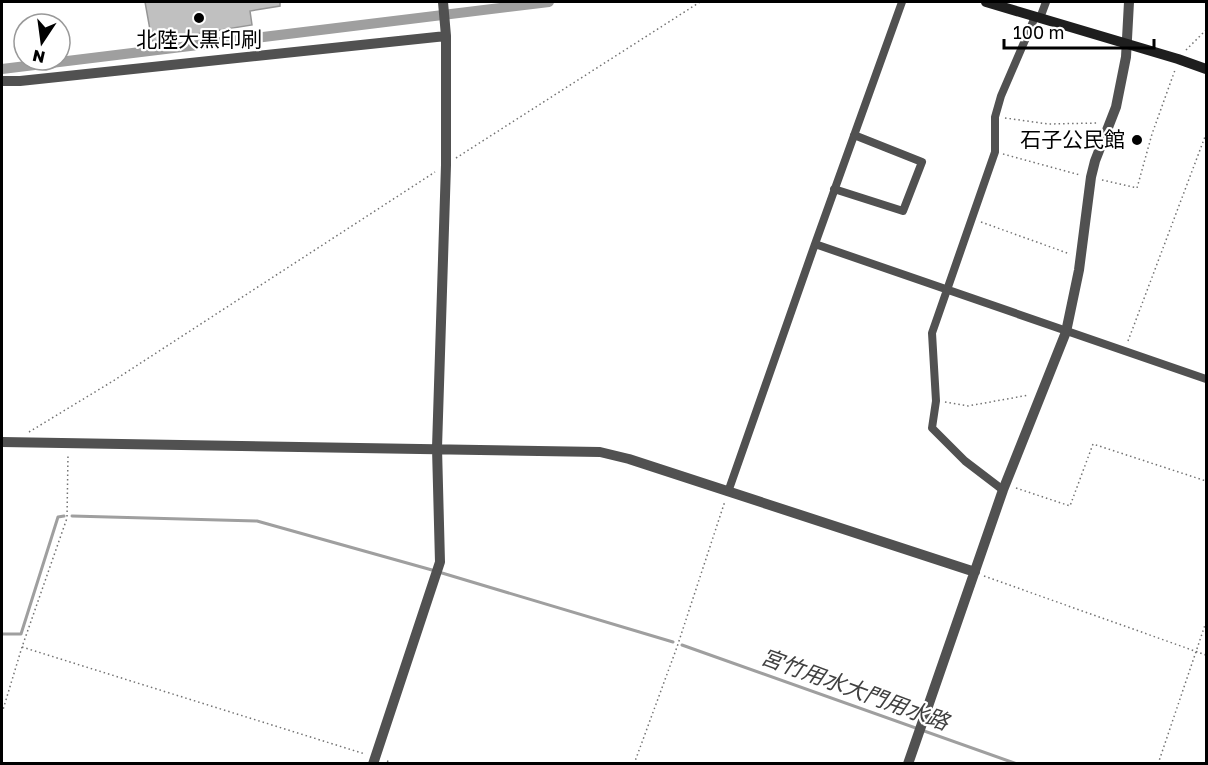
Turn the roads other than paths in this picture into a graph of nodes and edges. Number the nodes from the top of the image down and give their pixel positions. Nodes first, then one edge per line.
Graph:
1 (902, 2) edge
2 (986, 2) edge
3 (1046, 2) edge
4 (1129, 2) edge
5 (444, 12) edge
6 (1038, 17) junction
7 (446, 36) junction
8 (1128, 43) junction
9 (1206, 69) edge
10 (2, 81) edge
11 (854, 135) junction
12 (834, 189) junction
13 (815, 244) junction
14 (947, 289) junction
15 (1066, 332) junction
16 (1206, 379) edge
17 (7, 442) edge
18 (437, 448) junction
19 (1004, 487) junction
20 (728, 492) junction
21 (975, 572) junction
22 (374, 760) edge
23 (908, 764) edge

1 - 11 street
2 - 6 main road
3 - 6 street
4 - 8 street
5 - 7 street
6 - 8 main road
6 - 14 street
7 - 10 street
7 - 18 street
8 - 9 main road
8 - 15 street
11 - 12 street
11 - 12 street
12 - 13 street
13 - 14 street
13 - 20 street
14 - 15 street
14 - 19 street
15 - 16 street
15 - 19 street
17 - 18 street
18 - 20 street
18 - 22 street
19 - 21 street
20 - 21 street
21 - 23 street

